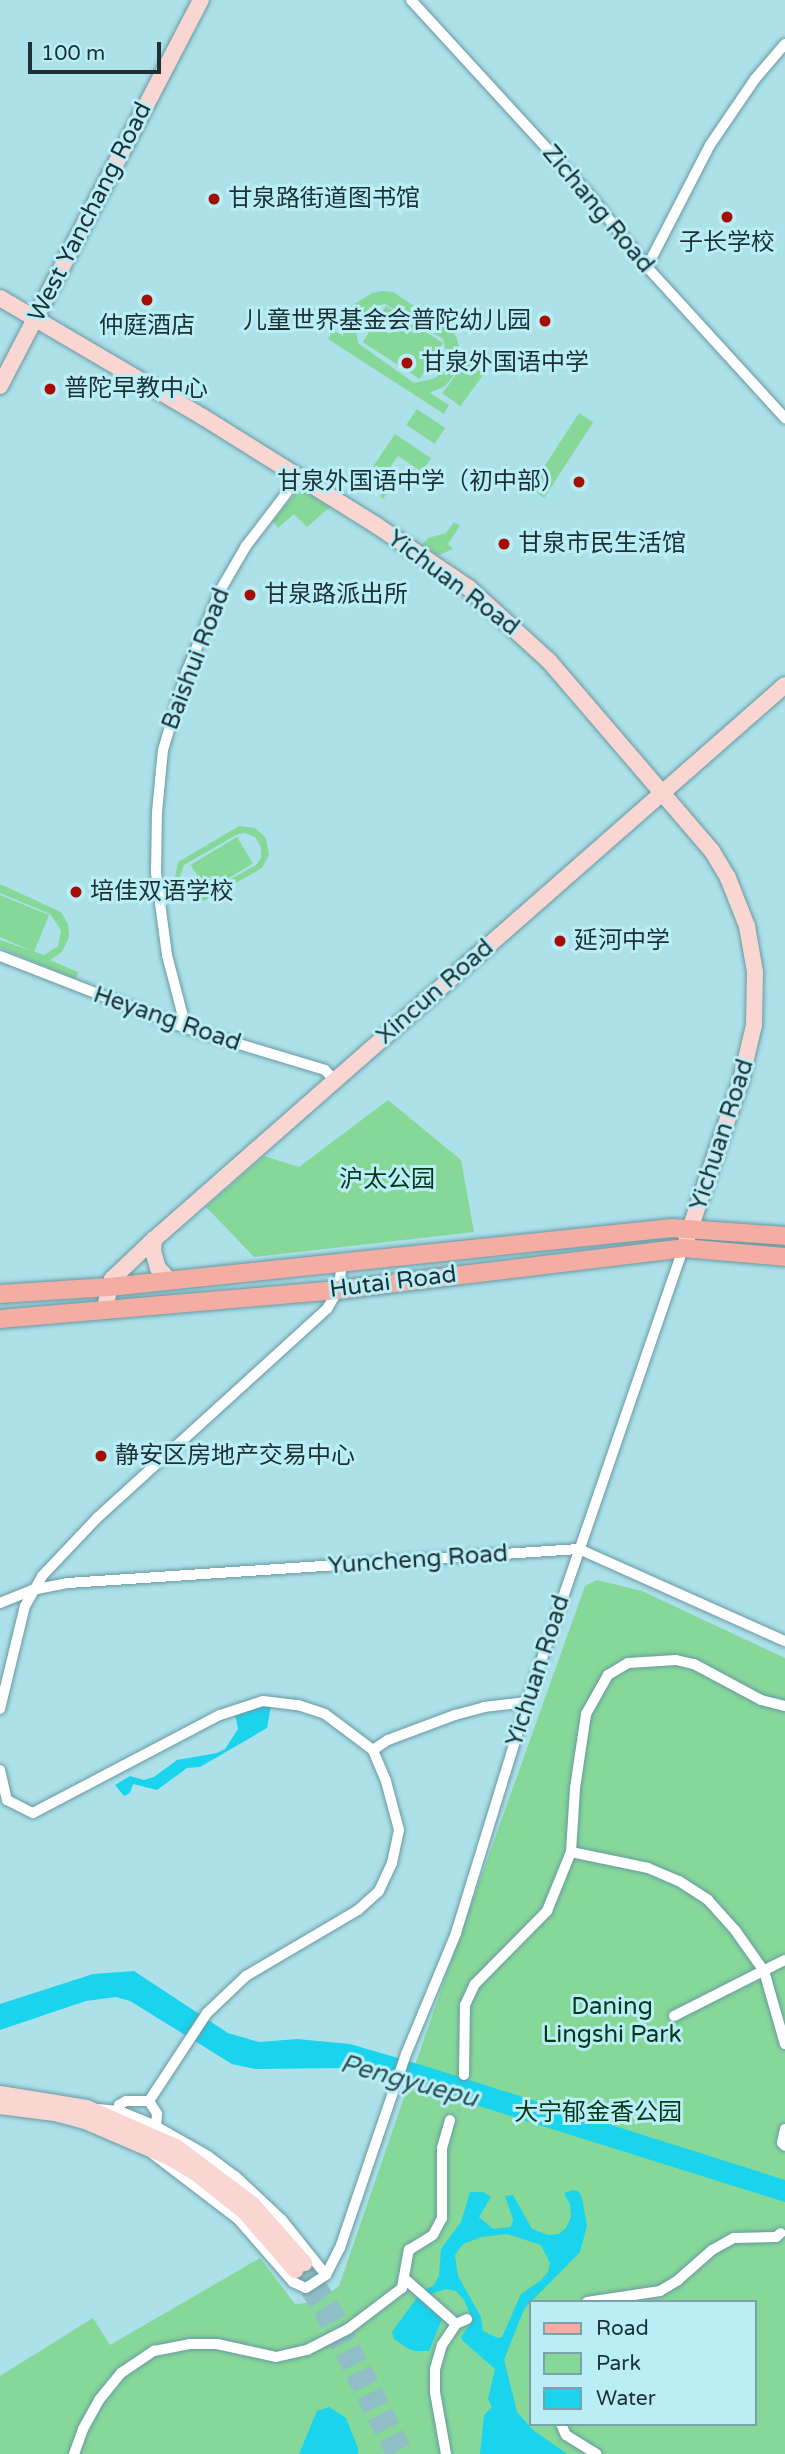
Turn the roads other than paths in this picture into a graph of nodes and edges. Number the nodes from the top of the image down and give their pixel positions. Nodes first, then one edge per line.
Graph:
1 (201, 0) edge
2 (411, 0) edge
3 (785, 44) edge
4 (647, 267) junction
5 (0, 298) edge
6 (36, 318) junction
7 (0, 386) edge
8 (785, 418) edge
9 (299, 477) junction
10 (785, 685) edge
11 (663, 792) junction
12 (0, 956) edge
13 (187, 1028) junction
14 (334, 1080) junction
15 (691, 1228) junction
16 (785, 1236) edge
17 (155, 1239) junction
18 (683, 1248) junction
19 (785, 1257) edge
20 (342, 1264) junction
21 (170, 1281) junction
22 (109, 1287) junction
23 (338, 1290) junction
24 (0, 1294) edge
25 (104, 1311) junction
26 (0, 1319) edge
27 (579, 1549) junction
28 (32, 1590) junction
29 (0, 1603) edge
30 (785, 1641) edge
31 (527, 1702) junction
32 (785, 1706) edge
33 (0, 1709) edge
34 (373, 1750) junction
35 (0, 1770) edge
36 (4, 1804) edge
37 (571, 1852) junction
38 (785, 1960) edge
39 (764, 1971) junction
40 (674, 2016) dead end
41 (785, 2044) edge
42 (464, 2075) dead end
43 (0, 2094) edge
44 (149, 2101) junction
45 (0, 2106) edge
46 (88, 2108) junction
47 (119, 2110) junction
48 (450, 2120) dead end
49 (156, 2126) junction
50 (785, 2129) edge
51 (141, 2142) junction
52 (785, 2146) edge
53 (781, 2237) edge
54 (336, 2257) junction
55 (304, 2263) junction
56 (326, 2275) junction
57 (404, 2278) junction
58 (600, 2300) edge
59 (467, 2319) dead end
60 (456, 2324) junction
61 (562, 2426) edge
62 (74, 2454) edge
63 (446, 2454) edge
64 (597, 2454) edge

1 - 6 street, West Yanchang Road
2 - 4 street, Zichang Road
3 - 4 street
4 - 8 street, Zichang Road
5 - 6 street, Yichuan Road
6 - 7 street, West Yanchang Road
6 - 9 street, Yichuan Road
9 - 11 street, Yichuan Road
9 - 13 street, Baishui Road
10 - 11 street, Xincun Road
11 - 14 street, Xincun Road
11 - 15 street, Yichuan Road
12 - 13 street, Heyang Road
13 - 14 street, Heyang Road
14 - 17 street, Xincun Road
15 - 16 main road, Hutai Road
15 - 18 street, Yichuan Road
15 - 20 main road, Hutai Road
17 - 21 street
17 - 22 street, Xincun Road
18 - 19 main road, Hutai Road
18 - 23 main road, Hutai Road
18 - 27 street, Yichuan Road
20 - 21 main road, Hutai Road
20 - 23 street
21 - 22 main road, Hutai Road
22 - 24 main road, Hutai Road
22 - 25 street, Xincun Road
23 - 25 main road, Hutai Road
23 - 28 street
25 - 26 main road, Hutai Road
27 - 28 street, Yuncheng Road
27 - 30 street, Yuncheng Road
27 - 31 street, Yichuan Road
28 - 29 street, Yuncheng Road
28 - 33 street
31 - 34 street
31 - 54 street, Yichuan Road
32 - 37 street
34 - 36 street
34 - 44 street
35 - 36 street
37 - 39 street
37 - 42 street
38 - 39 street
39 - 40 street
39 - 41 street
43 - 46 street
44 - 47 street
44 - 49 street
45 - 51 street
46 - 47 street
46 - 55 street
47 - 49 street
48 - 57 street
49 - 55 street
50 - 52 street
51 - 55 street
51 - 56 street
53 - 58 street
54 - 55 street
54 - 56 street, Yichuan Road
55 - 56 street
57 - 60 street
57 - 62 street
59 - 60 street
60 - 63 street
61 - 64 street

